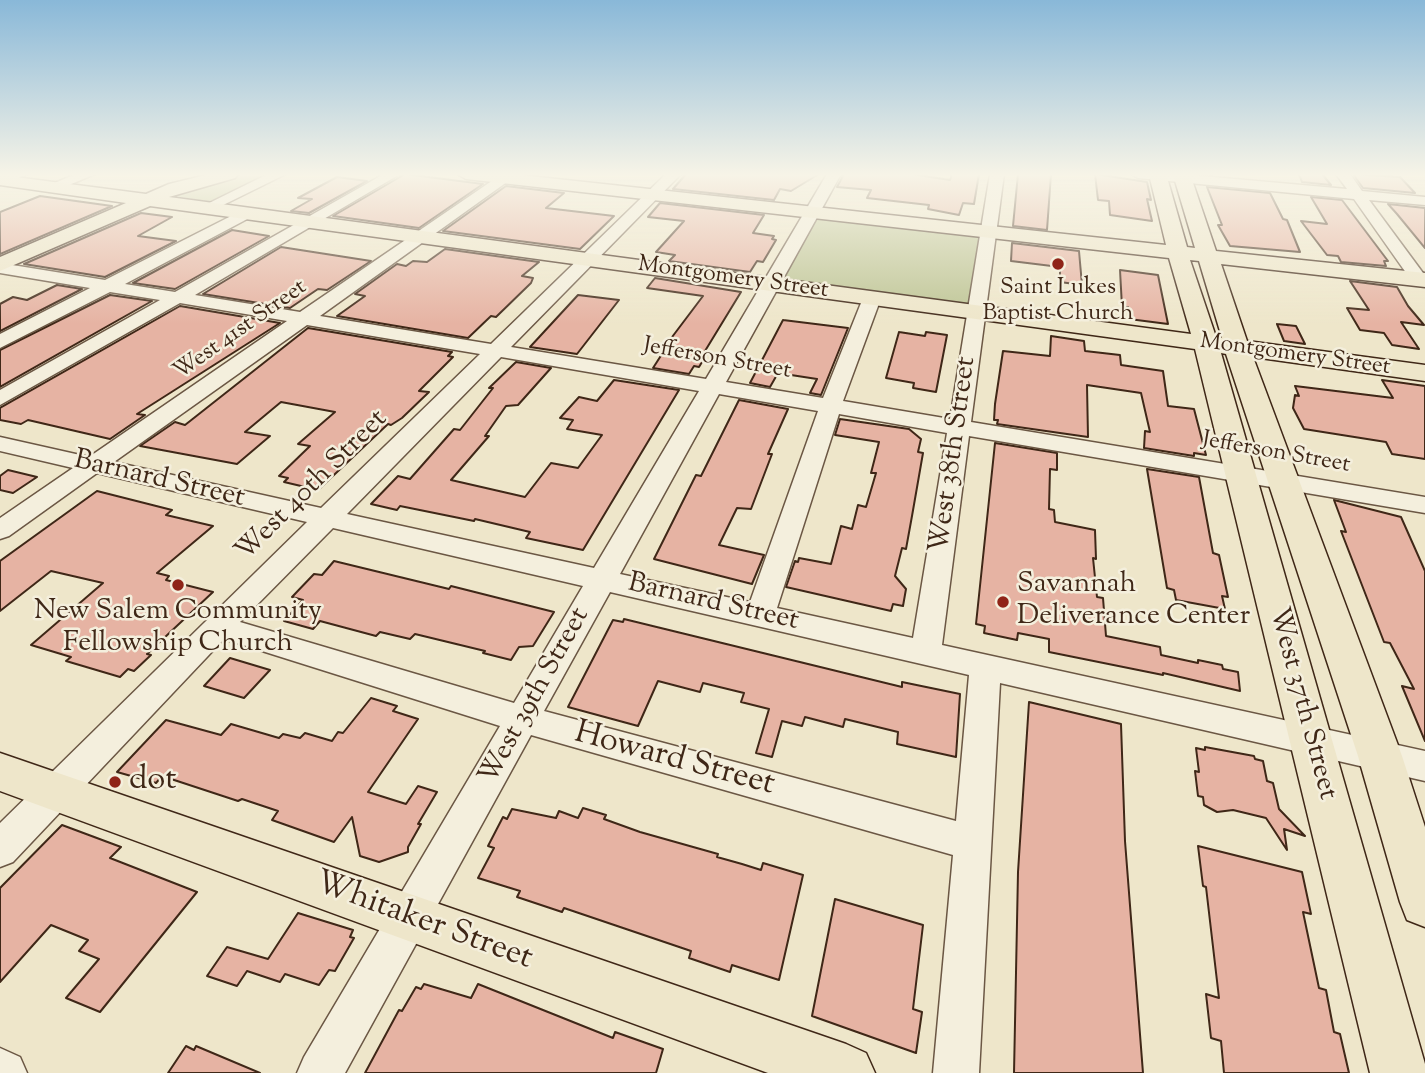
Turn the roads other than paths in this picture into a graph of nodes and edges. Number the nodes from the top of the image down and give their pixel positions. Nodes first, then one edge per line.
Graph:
1 (94, 224) edge
2 (226, 224) edge
3 (305, 224) edge
4 (333, 224) edge
5 (438, 224) edge
6 (623, 224) edge
7 (804, 224) edge
8 (947, 224) edge
9 (989, 224) edge
10 (1182, 224) edge
11 (1381, 224) edge
12 (988, 229) junction
13 (421, 236) junction
14 (1193, 252) junction
15 (588, 259) junction
16 (0, 267) edge
17 (1422, 278) edge
18 (771, 284) junction
19 (108, 285) junction
20 (178, 297) junction
21 (872, 298) junction
22 (976, 312) junction
23 (303, 318) junction
24 (0, 342) edge
25 (1222, 346) junction
26 (496, 350) junction
27 (1425, 373) edge
28 (712, 386) junction
29 (0, 399) edge
30 (831, 406) junction
31 (958, 427) junction
32 (0, 444) edge
33 (91, 465) junction
34 (1240, 474) junction
35 (1286, 482) junction
36 (1425, 505) edge
37 (326, 519) junction
38 (0, 530) edge
39 (602, 578) junction
40 (760, 616) junction
41 (218, 626) junction
42 (926, 653) junction
43 (985, 668) junction
44 (524, 720) junction
45 (1311, 741) junction
46 (1380, 756) junction
47 (1425, 766) edge
48 (0, 772) edge
49 (58, 792) junction
50 (971, 843) junction
51 (0, 849) edge
52 (1425, 902) edge
53 (409, 919) junction
54 (320, 1073) edge
55 (846, 1073) edge
56 (956, 1073) edge
57 (1399, 1073) edge

1 - 16 main road
2 - 19 street
3 - 20 street
4 - 13 main road, Montgomery Street
5 - 13 street, West 41st Street
6 - 15 street, West 40th Street
7 - 18 street, West 39th Street
8 - 12 main road
9 - 12 street, West 38th Street
10 - 14 main road, West 37th Street
11 - 17 street
12 - 14 main road
12 - 22 street, West 38th Street
13 - 15 main road, Montgomery Street
13 - 23 street, West 41st Street
14 - 17 main road
14 - 25 main road, West 37th Street
15 - 18 main road, Montgomery Street
15 - 26 street, West 40th Street
16 - 19 street, Jefferson Street
18 - 21 main road, Montgomery Street
18 - 28 street, West 39th Street
19 - 20 street, Jefferson Street
19 - 24 street
20 - 23 street, Jefferson Street
20 - 29 street
21 - 22 main road, Montgomery Street
21 - 30 street
22 - 25 main road, Montgomery Street
22 - 31 street, West 38th Street
23 - 26 street, Jefferson Street
23 - 33 street, West 41st Street
25 - 27 main road, Montgomery Street
25 - 34 main road, West 37th Street
25 - 35 main road, West 37th Street
26 - 28 street, Jefferson Street
26 - 37 street, West 40th Street
28 - 30 street, Jefferson Street
28 - 39 street, West 39th Street
30 - 31 street, Jefferson Street
30 - 40 street
31 - 34 street, Jefferson Street
31 - 42 street, West 38th Street
32 - 33 street, Barnard Street
33 - 37 street, Barnard Street
33 - 38 street, West 41st Street
34 - 35 street, Jefferson Street
34 - 45 main road, West 37th Street
35 - 36 street, Jefferson Street
35 - 46 main road, West 37th Street
37 - 39 street, Barnard Street
37 - 41 street, West 40th Street
39 - 40 street, Barnard Street
39 - 44 street, West 39th Street
40 - 42 street, Barnard Street
41 - 44 street, Howard Street
41 - 49 street, West 40th Street
42 - 43 street, Barnard Street
43 - 45 street, Barnard Street
43 - 50 street
44 - 50 street, Howard Street
44 - 53 street, West 39th Street
45 - 46 street, Barnard Street
45 - 57 main road, West 37th Street
46 - 47 street, Barnard Street
46 - 52 main road, West 37th Street
48 - 49 main road, Whitaker Street
49 - 51 street, West 40th Street
49 - 53 main road, Whitaker Street
50 - 56 street
53 - 54 street, West 39th Street
53 - 55 main road, Whitaker Street

